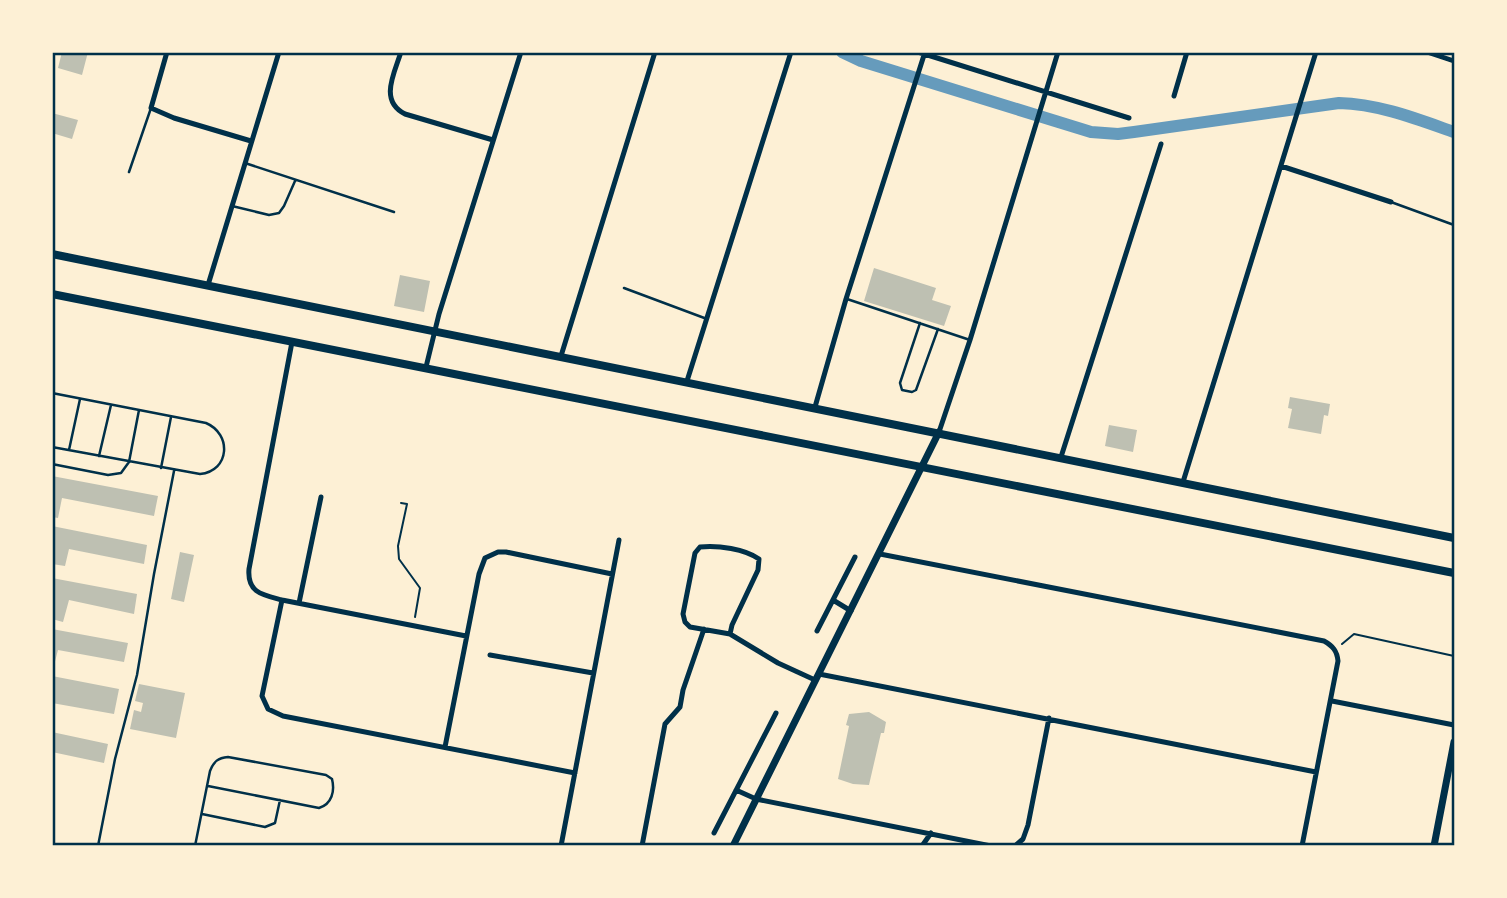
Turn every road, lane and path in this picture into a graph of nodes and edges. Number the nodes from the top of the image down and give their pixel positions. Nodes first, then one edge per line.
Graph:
1 (167, 52) edge
2 (279, 52) edge
3 (401, 52) edge
4 (521, 52) edge
5 (654, 52) edge
6 (791, 52) edge
7 (1058, 52) edge
8 (1187, 52) edge
9 (1316, 52) edge
10 (1427, 52) edge
11 (922, 53) edge
12 (1454, 61) edge
13 (1046, 93) junction
14 (1174, 96) dead end
15 (150, 108) junction
16 (1129, 118) dead end
17 (251, 141) junction
18 (493, 141) junction
19 (1161, 144) dead end
20 (245, 163) junction
21 (1281, 166) junction
22 (129, 172) dead end
23 (295, 179) junction
24 (1391, 202) joint
25 (232, 206) junction
26 (394, 212) dead end
27 (1454, 225) edge
28 (52, 254) edge
29 (208, 285) junction
30 (624, 288) dead end
31 (52, 294) edge
32 (846, 299) junction
33 (707, 319) junction
34 (920, 323) junction
35 (938, 329) junction
36 (434, 331) junction
37 (970, 340) junction
38 (292, 342) junction
39 (561, 356) junction
40 (426, 368) junction
41 (687, 381) junction
42 (52, 393) edge
43 (80, 399) junction
44 (111, 405) junction
45 (815, 407) junction
46 (139, 410) junction
47 (172, 417) junction
48 (939, 432) junction
49 (52, 447) edge
50 (69, 450) junction
51 (99, 456) junction
52 (1061, 457) junction
53 (130, 462) junction
54 (52, 464) edge
55 (922, 466) junction
56 (161, 468) junction
57 (174, 471) junction
58 (1183, 482) junction
59 (321, 497) dead end
60 (401, 503) dead end
61 (1454, 538) edge
62 (619, 540) dead end
63 (880, 554) junction
64 (855, 557) dead end
65 (612, 573) junction
66 (1454, 573) edge
67 (282, 600) junction
68 (833, 600) junction
69 (299, 603) junction
70 (851, 611) junction
71 (414, 625) junction
72 (704, 629) junction
73 (817, 631) dead end
74 (730, 634) junction
75 (466, 636) junction
76 (1335, 649) junction
77 (490, 655) dead end
78 (1454, 656) edge
79 (593, 673) junction
80 (817, 677) junction
81 (1332, 701) junction
82 (776, 713) dead end
83 (1049, 718) junction
84 (1454, 725) edge
85 (1454, 742) edge
86 (445, 747) junction
87 (1316, 772) junction
88 (575, 774) junction
89 (208, 786) junction
90 (736, 790) junction
91 (756, 799) junction
92 (280, 800) junction
93 (202, 814) junction
94 (714, 833) dead end
95 (932, 833) junction
96 (98, 845) edge
97 (195, 845) edge
98 (561, 845) edge
99 (642, 845) edge
100 (733, 845) edge
101 (922, 845) edge
102 (991, 845) edge
103 (1014, 845) edge
104 (1301, 845) edge
105 (1434, 845) edge

1 - 15 street
2 - 17 street
3 - 18 street
4 - 18 street
5 - 39 street
6 - 33 street
7 - 13 street
8 - 14 street
9 - 21 street
10 - 12 street
11 - 13 street
11 - 32 street
13 - 16 street
13 - 37 street
15 - 17 street
15 - 22 lane
17 - 20 street
18 - 36 street
19 - 52 street
20 - 23 lane
20 - 25 street
21 - 24 street
21 - 58 street
23 - 25 lane
23 - 26 lane
24 - 27 lane
25 - 29 street
28 - 29 main road
29 - 36 main road
30 - 33 lane
31 - 38 main road
32 - 34 lane
32 - 45 street
33 - 41 street
34 - 35 lane
34 - 35 lane
35 - 37 lane
36 - 39 main road
36 - 40 street
37 - 48 street
38 - 40 main road
38 - 67 street
39 - 41 main road
40 - 55 main road
41 - 45 main road
42 - 43 lane
43 - 44 lane
43 - 50 lane
44 - 46 lane
44 - 51 lane
45 - 48 main road
46 - 47 lane
46 - 53 lane
47 - 56 lane
47 - 57 lane
48 - 52 main road
48 - 55 street
49 - 50 lane
50 - 51 lane
51 - 53 lane
52 - 58 main road
53 - 54 lane
53 - 56 lane
55 - 63 street
55 - 66 main road
56 - 57 lane
57 - 96 lane
58 - 61 main road
59 - 69 street
60 - 71 path
62 - 65 street
63 - 70 street
63 - 76 street
64 - 68 street
65 - 75 street
65 - 79 street
67 - 69 street
67 - 86 street
68 - 70 street
68 - 73 street
69 - 71 street
70 - 80 street
71 - 75 street
72 - 74 street
72 - 74 street
72 - 99 street
74 - 80 street
75 - 86 street
76 - 78 path
76 - 81 street
77 - 79 street
79 - 88 street
80 - 83 street
80 - 91 street
81 - 84 street
81 - 87 street
82 - 90 street
83 - 87 street
83 - 103 street
85 - 105 street
86 - 88 street
87 - 104 street
88 - 98 street
89 - 92 lane
89 - 92 lane
89 - 93 lane
90 - 91 street
90 - 94 street
91 - 95 street
91 - 100 street
92 - 93 lane
93 - 97 lane
95 - 101 street
95 - 102 street

